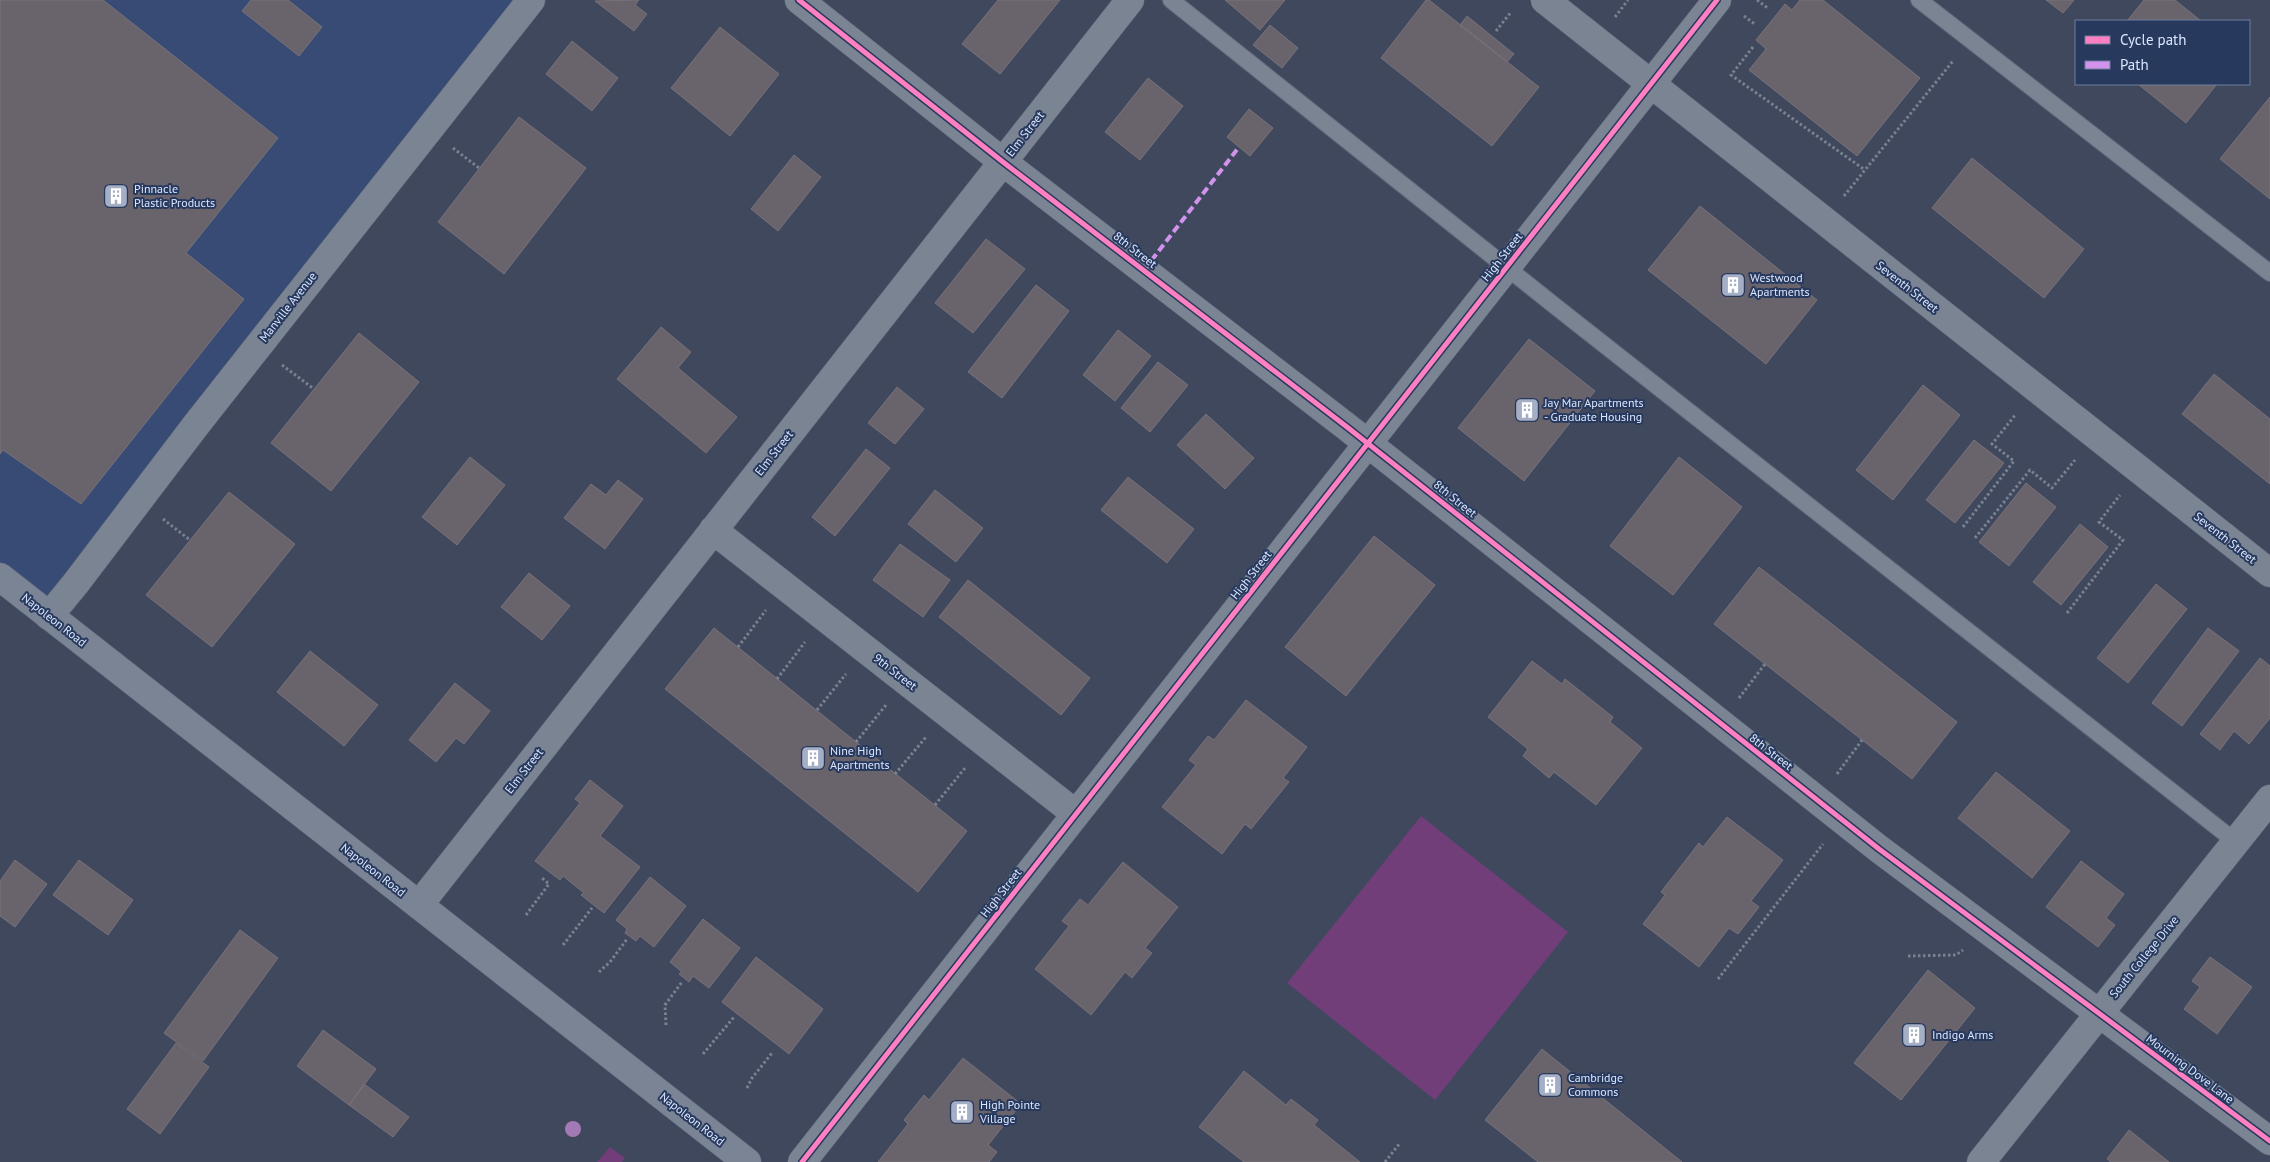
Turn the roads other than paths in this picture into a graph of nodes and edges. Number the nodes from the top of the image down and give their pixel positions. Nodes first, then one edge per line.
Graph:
1 (530, 0) edge
2 (799, 0) edge
3 (1130, 0) edge
4 (1170, 0) edge
5 (1545, 0) edge
6 (1717, 0) edge
7 (1919, 0) edge
8 (1651, 84) junction
9 (1003, 162) junction
10 (1507, 266) junction
11 (2270, 273) edge
12 (1368, 443) junction
13 (713, 530) junction
14 (2270, 573) edge
15 (0, 577) edge
16 (49, 616) junction
17 (2270, 799) edge
18 (1076, 814) junction
19 (2236, 842) junction
20 (419, 905) junction
21 (2099, 1013) junction
22 (2270, 1141) edge
23 (747, 1162) edge
24 (802, 1162) edge
25 (1981, 1162) edge

1 - 16 street, Manville Avenue
2 - 9 street, 8th Street
3 - 9 street, Elm Street
4 - 10 lane
5 - 8 street, Seventh Street
6 - 8 street, High Street
7 - 11 lane
8 - 10 street, High Street
8 - 14 street, Seventh Street
9 - 12 street, 8th Street
9 - 13 street, Elm Street
10 - 12 street, High Street
10 - 19 lane
12 - 18 street, High Street
12 - 21 street, 8th Street
13 - 18 street, 9th Street
13 - 20 street, Elm Street
15 - 16 main road, Napoleon Road
16 - 20 main road, Napoleon Road
17 - 19 street, South College Drive
18 - 24 street, High Street
19 - 21 street, South College Drive
20 - 23 main road, Napoleon Road
21 - 22 street, Mourning Dove Lane
21 - 25 street, South College Drive

